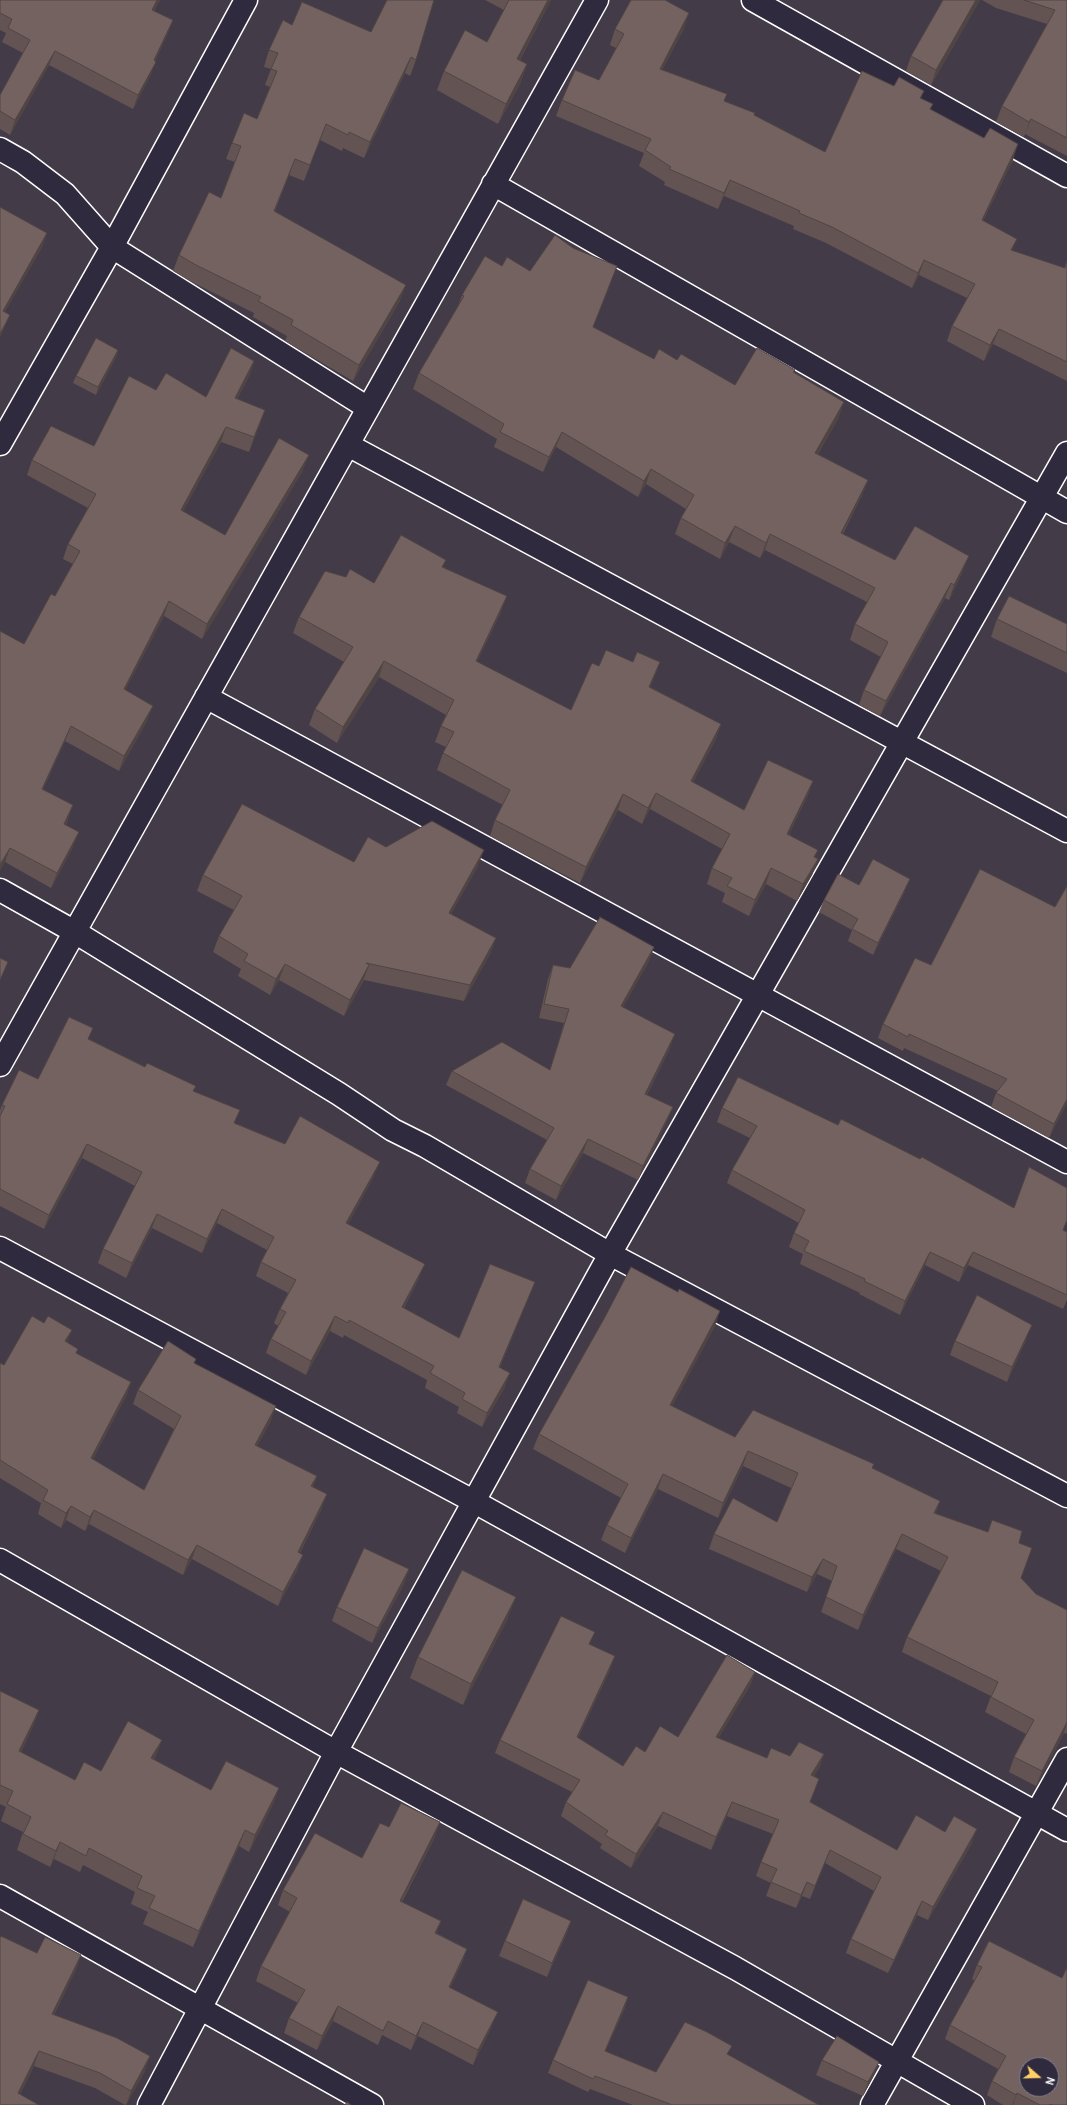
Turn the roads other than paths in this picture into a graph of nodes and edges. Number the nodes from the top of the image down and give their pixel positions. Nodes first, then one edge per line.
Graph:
1 (246, 0) edge
2 (596, 0) edge
3 (753, 0) edge
4 (0, 149) edge
5 (1067, 176) edge
6 (493, 184) junction
7 (112, 247) junction
8 (368, 408) junction
9 (0, 444) edge
10 (348, 445) junction
11 (1067, 453) edge
12 (1041, 498) junction
13 (1067, 512) edge
14 (206, 697) junction
15 (902, 742) junction
16 (1067, 831) edge
17 (0, 890) edge
18 (75, 932) junction
19 (757, 995) junction
20 (0, 1065) edge
21 (1067, 1162) edge
22 (0, 1248) edge
23 (610, 1254) junction
24 (1067, 1496) edge
25 (474, 1501) junction
26 (0, 1560) edge
27 (336, 1752) junction
28 (1067, 1759) edge
29 (1036, 1813) junction
30 (1067, 1830) edge
31 (0, 1896) edge
32 (201, 2008) junction
33 (897, 2061) junction
34 (149, 2105) edge
35 (372, 2105) edge
36 (872, 2105) edge
37 (973, 2105) edge

1 - 7 street
2 - 6 street
3 - 5 street
4 - 7 street
6 - 8 street
6 - 12 street
7 - 8 street
7 - 9 street
8 - 10 street
10 - 14 street
10 - 15 street
11 - 12 street
12 - 13 street
12 - 15 street
14 - 18 street
14 - 19 street
15 - 16 street
15 - 19 street
17 - 18 street
18 - 20 street
18 - 23 street
19 - 21 street
19 - 23 street
22 - 25 street
23 - 24 street
23 - 25 street
25 - 27 street
25 - 29 street
26 - 27 street
27 - 32 street
27 - 33 street
28 - 29 street
29 - 30 street
29 - 33 street
31 - 32 street
32 - 34 street
32 - 35 street
33 - 36 street
33 - 37 street

